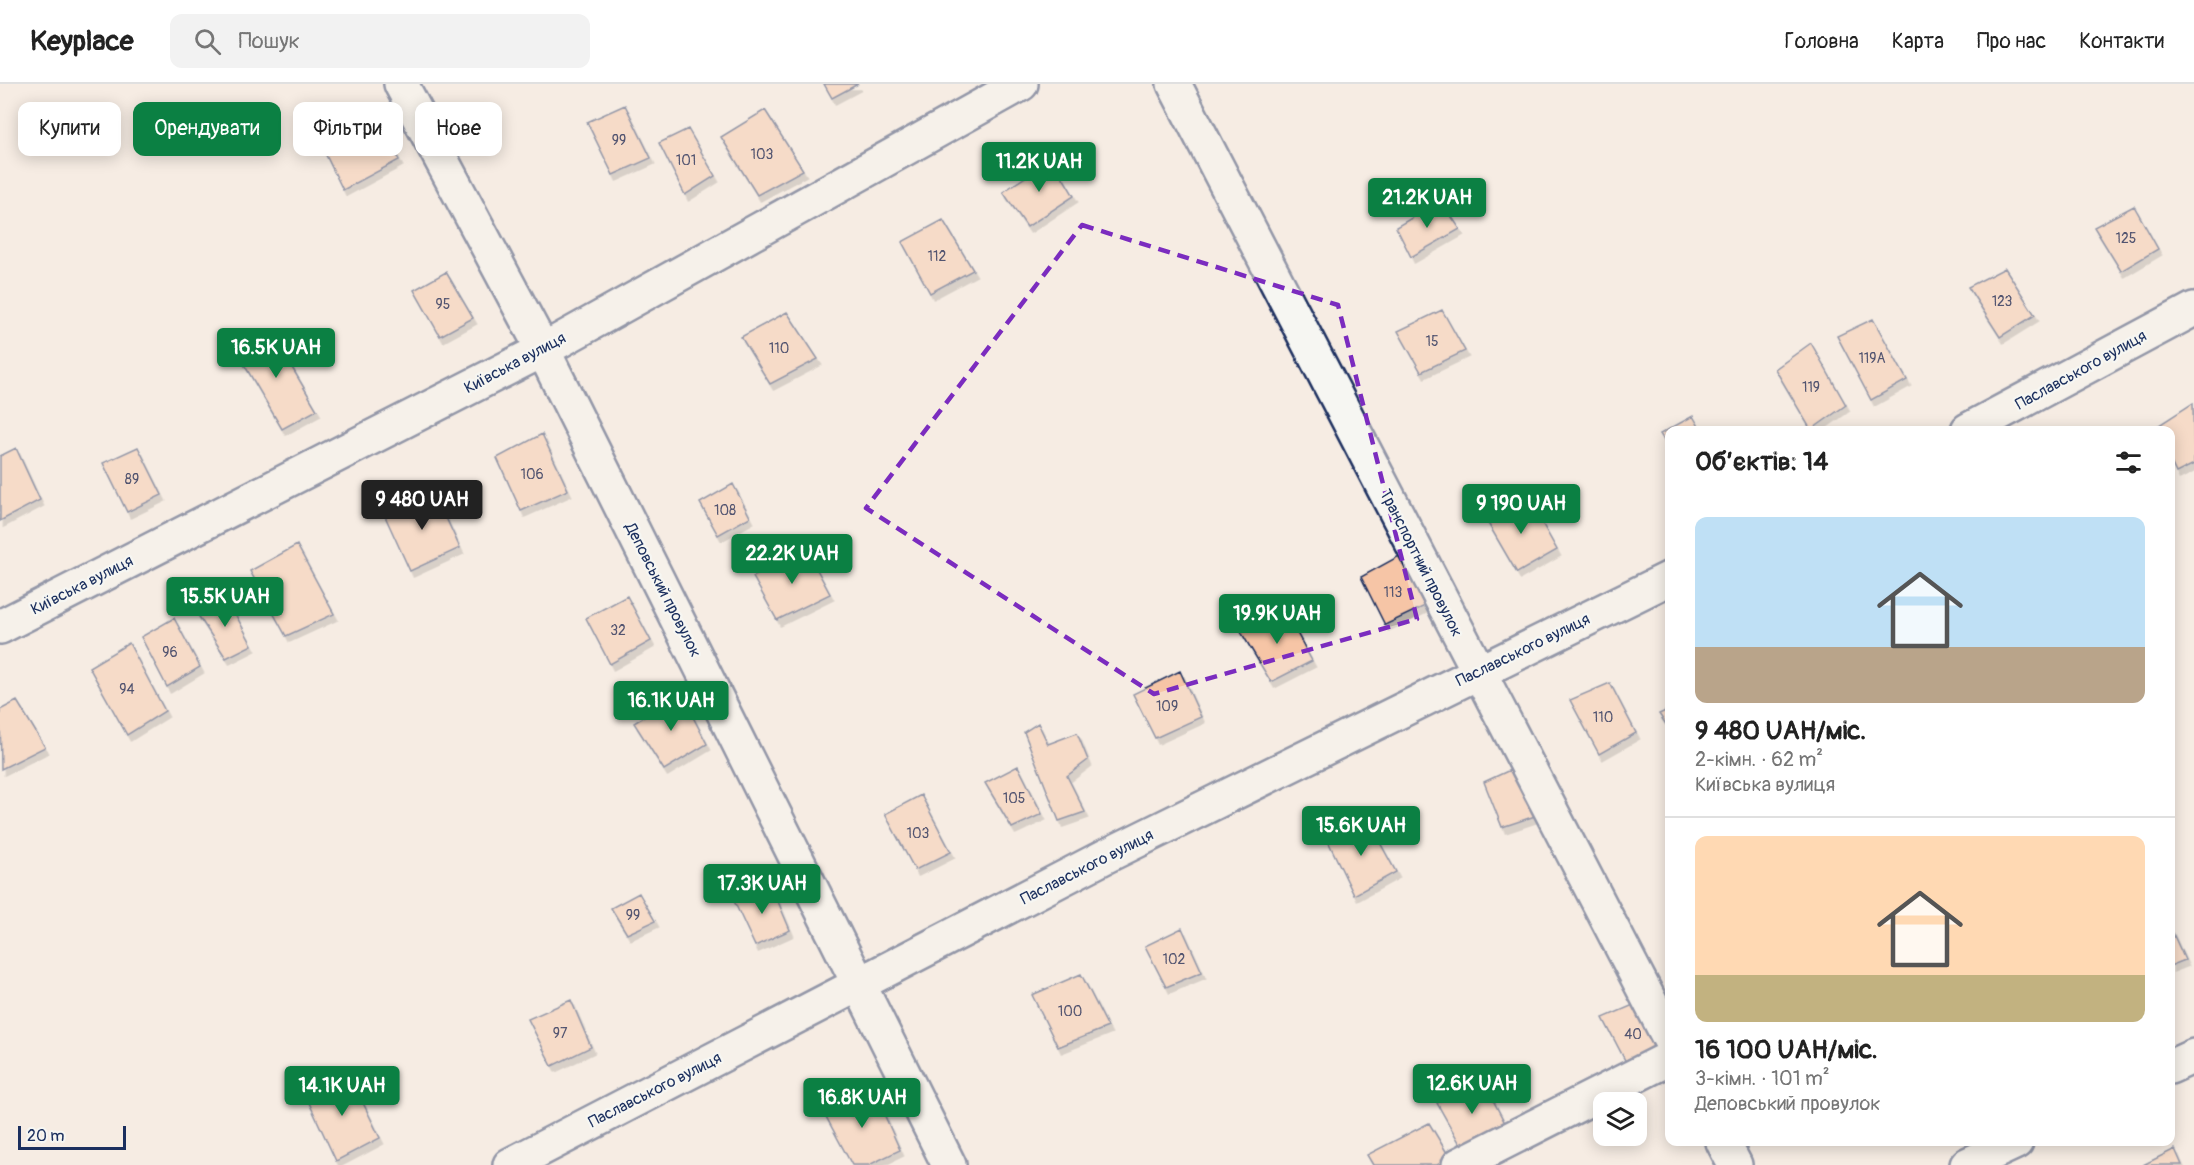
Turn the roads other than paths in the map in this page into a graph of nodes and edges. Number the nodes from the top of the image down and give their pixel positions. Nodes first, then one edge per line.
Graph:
1 (401, 84) edge
2 (1021, 84) edge
3 (1174, 84) edge
4 (2194, 309) edge
5 (543, 350) junction
6 (1975, 426) edge
7 (1665, 580) edge
8 (0, 627) edge
9 (1477, 673) junction
10 (860, 983) junction
11 (1665, 1030) edge
12 (2194, 1056) edge
13 (1665, 1061) edge
14 (2175, 1065) edge
15 (1725, 1146) edge
16 (2007, 1146) edge
17 (510, 1165) edge
18 (949, 1165) edge
19 (1458, 1165) edge
20 (1735, 1165) edge
21 (1967, 1165) edge

1 - 5 street, Деповський провулок
2 - 5 street, Київська вулиця
3 - 9 street, Транспортний провулок
4 - 6 street, Паславського вулиця
5 - 8 street, Київська вулиця
5 - 10 street, Деповський провулок
7 - 9 street, Паславського вулиця
9 - 10 street, Паславського вулиця
9 - 11 street, Транспортний провулок
10 - 17 street, Паславського вулиця
10 - 18 street, Деповський провулок
12 - 14 street
13 - 19 street
15 - 20 street
16 - 21 street

